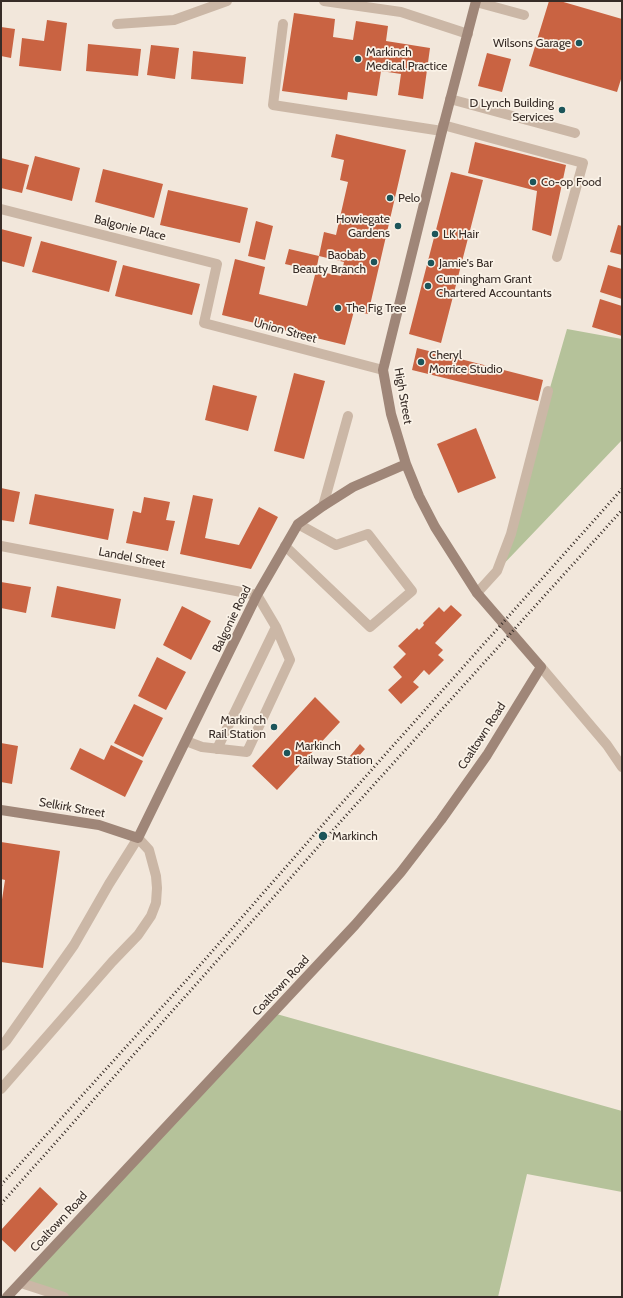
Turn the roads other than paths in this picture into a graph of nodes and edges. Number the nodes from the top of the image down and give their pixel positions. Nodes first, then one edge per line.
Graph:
1 (227, 1) edge
2 (324, 1) edge
3 (476, 1) edge
4 (524, 15) dead end
5 (117, 24) dead end
6 (283, 24) dead end
7 (468, 34) junction
8 (450, 99) junction
9 (442, 128) junction
10 (575, 134) dead end
11 (1, 209) edge
12 (557, 258) dead end
13 (210, 299) joint
14 (383, 370) junction
15 (548, 391) dead end
16 (348, 416) dead end
17 (406, 464) junction
18 (323, 506) junction
19 (298, 524) junction
20 (1, 546) edge
21 (285, 546) junction
22 (477, 593) junction
23 (257, 595) junction
24 (276, 627) junction
25 (541, 667) junction
26 (186, 741) junction
27 (217, 749) junction
28 (622, 768) edge
29 (1, 810) edge
30 (138, 838) junction
31 (1, 1046) edge
32 (1, 1089) edge
33 (20, 1283) junction
34 (7, 1297) edge
35 (64, 1297) edge

1 - 5 street
2 - 7 street
3 - 4 street
3 - 7 main road, High Street
6 - 9 street
7 - 8 main road, High Street
8 - 9 main road, High Street
8 - 10 street
9 - 12 street
9 - 14 main road, High Street
11 - 13 street, Balgonie Place
13 - 14 street, Union Street
14 - 17 main road, High Street
15 - 22 street
16 - 18 street
17 - 18 main road, Balgonie Road
17 - 22 main road, High Street
18 - 19 main road, Balgonie Road
19 - 21 main road, Balgonie Road
19 - 21 street
20 - 23 street, Landel Street
21 - 23 main road, Balgonie Road
22 - 25 main road, High Street
23 - 24 street
23 - 26 main road, Balgonie Road
24 - 27 street
24 - 27 street
25 - 28 street
25 - 33 main road, Coaltown Road
26 - 27 street
26 - 30 main road, Balgonie Road
29 - 30 main road, Selkirk Street
30 - 31 street
30 - 32 street
33 - 34 main road, Coaltown Road
33 - 35 street

